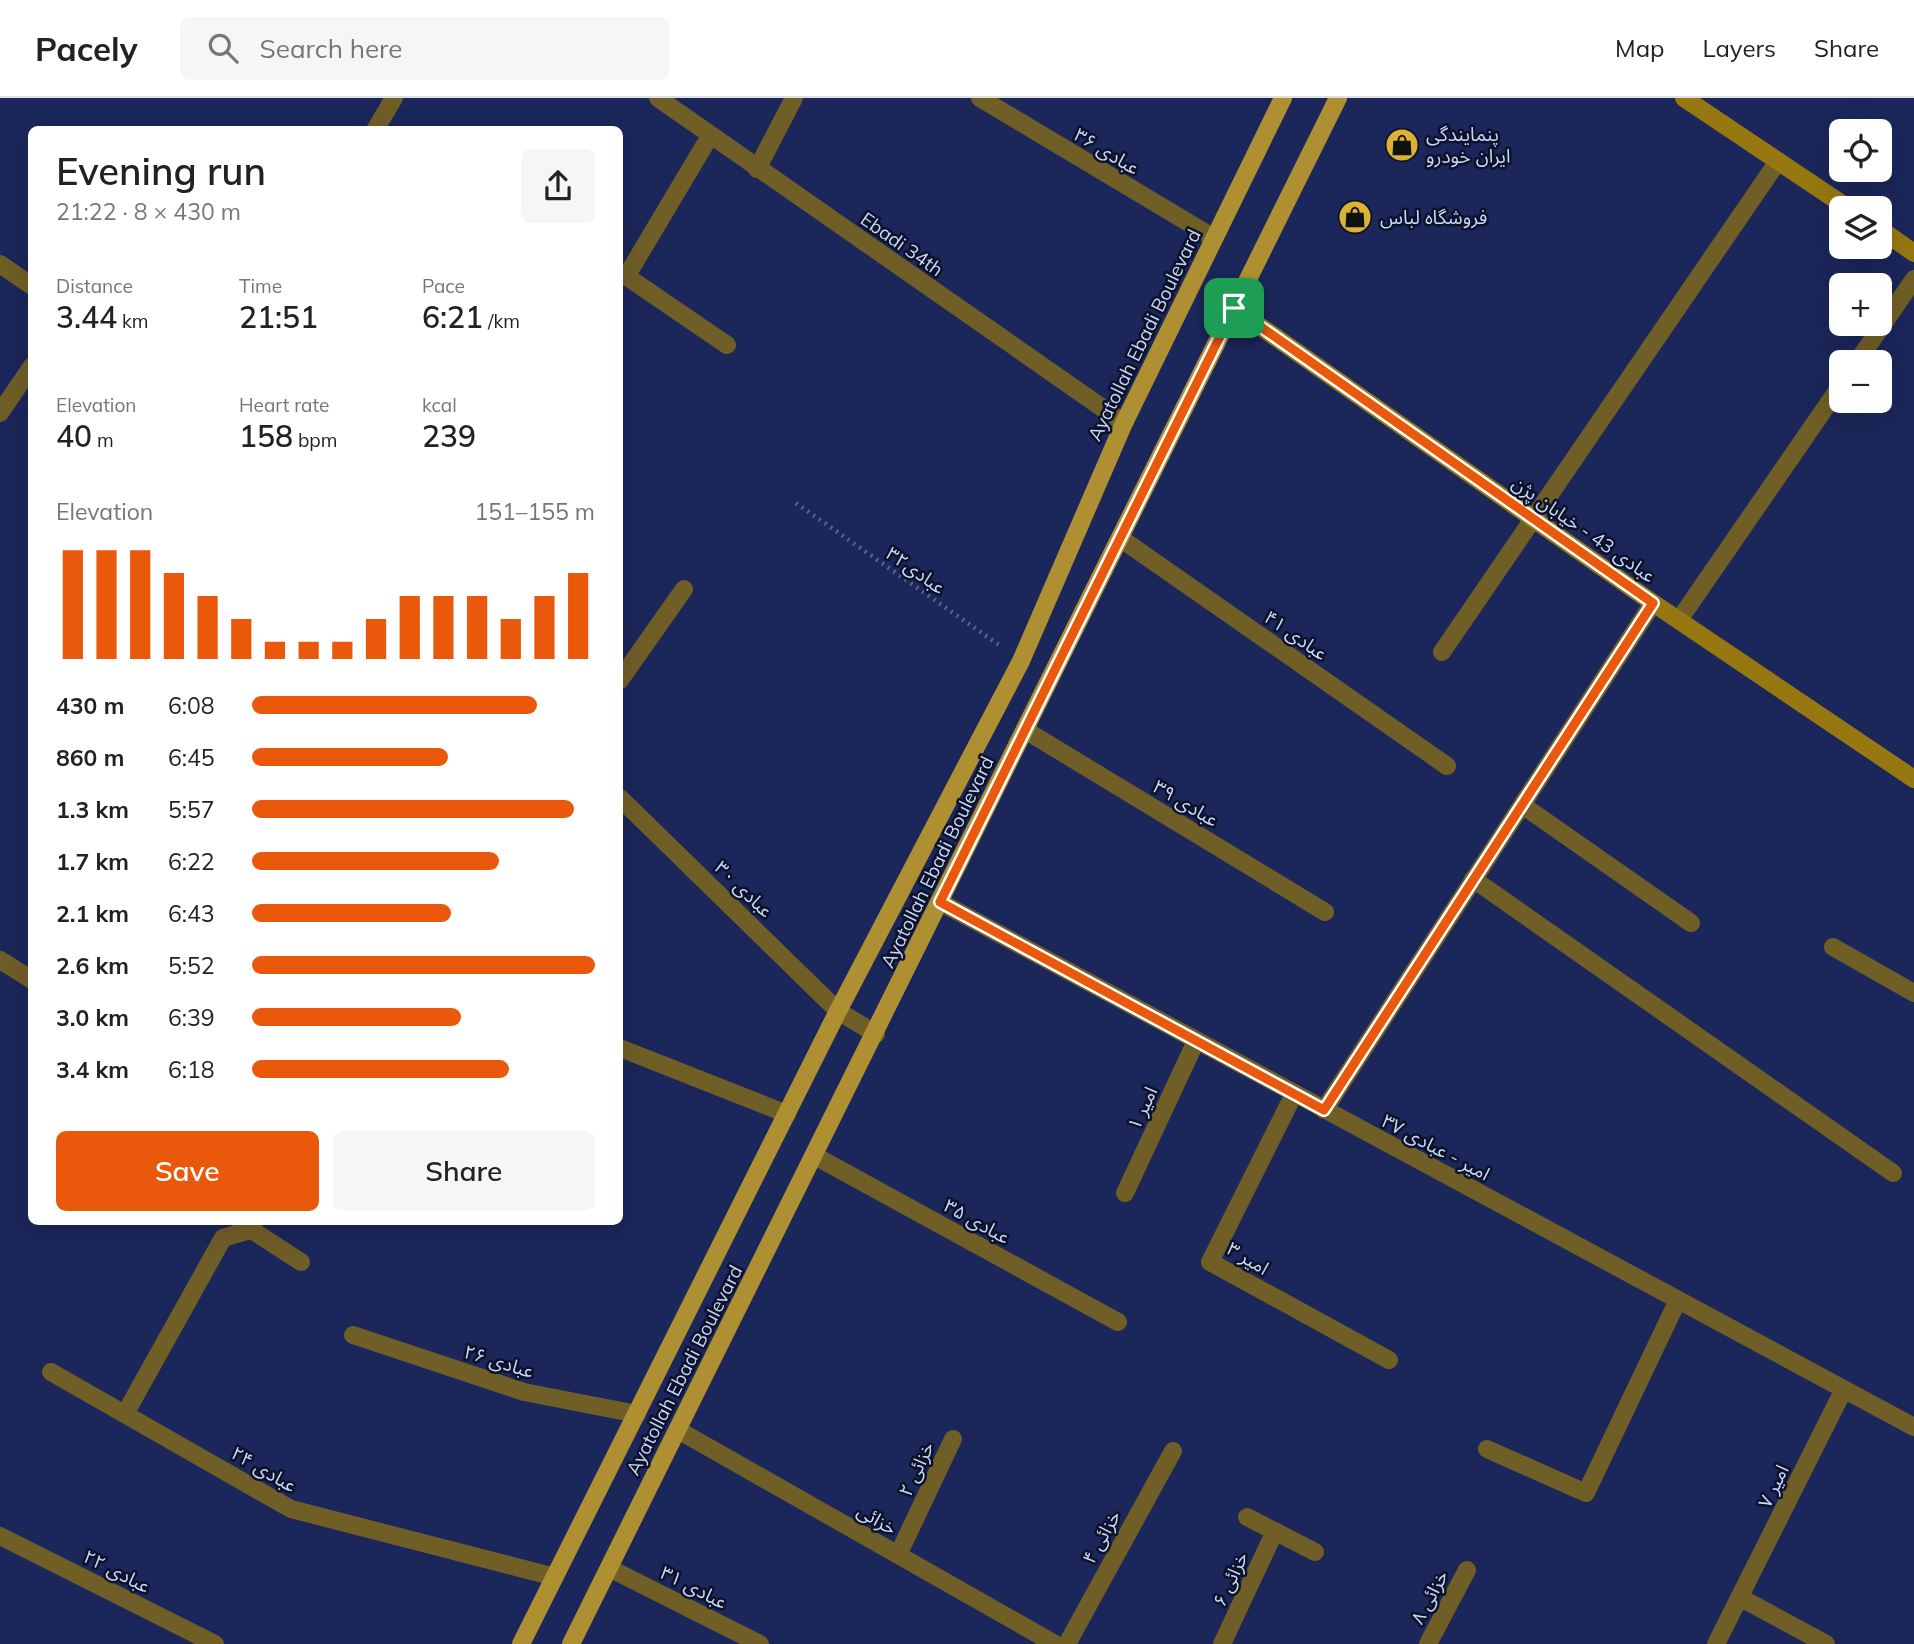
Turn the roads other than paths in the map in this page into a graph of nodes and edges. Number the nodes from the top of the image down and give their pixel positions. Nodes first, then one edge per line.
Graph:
1 (394, 98) edge
2 (657, 98) edge
3 (794, 98) edge
4 (980, 98) edge
5 (1283, 98) edge
6 (1338, 98) edge
7 (1684, 98) edge
8 (378, 126) edge
9 (710, 136) junction
10 (1778, 161) junction
11 (757, 169) junction
12 (1830, 196) edge
13 (1892, 237) edge
14 (1214, 238) junction
15 (1914, 253) edge
16 (0, 264) edge
17 (623, 275) edge
18 (1914, 279) edge
19 (28, 283) edge
20 (1234, 308) junction
21 (727, 345) dead end
22 (1865, 350) edge
23 (28, 372) edge
24 (1829, 402) edge
25 (0, 413) edge
26 (1124, 423) junction
27 (1533, 519) junction
28 (1121, 538) junction
29 (684, 589) dead end
30 (1653, 603) junction
31 (1679, 620) junction
32 (1442, 652) dead end
33 (623, 676) edge
34 (1025, 730) junction
35 (1447, 766) dead end
36 (1912, 774) edge
37 (623, 801) edge
38 (1522, 805) junction
39 (1473, 879) junction
40 (940, 902) junction
41 (1325, 912) dead end
42 (1691, 922) dead end
43 (1833, 947) dead end
44 (0, 960) edge
45 (28, 978) edge
46 (1914, 993) edge
47 (838, 1011) junction
48 (876, 1034) junction
49 (1196, 1041) junction
50 (623, 1049) edge
51 (1294, 1094) junction
52 (1324, 1110) junction
53 (787, 1114) junction
54 (815, 1156) junction
55 (1893, 1173) dead end
56 (1125, 1193) dead end
57 (246, 1225) edge
58 (249, 1225) edge
59 (301, 1262) dead end
60 (1677, 1301) junction
61 (1118, 1322) dead end
62 (353, 1335) dead end
63 (1389, 1360) dead end
64 (51, 1372) dead end
65 (1843, 1391) junction
66 (637, 1413) junction
67 (125, 1414) junction
68 (1914, 1427) edge
69 (678, 1430) junction
70 (953, 1439) dead end
71 (1487, 1448) dead end
72 (1172, 1451) dead end
73 (1247, 1517) dead end
74 (1275, 1531) junction
75 (0, 1536) edge
76 (1315, 1552) dead end
77 (898, 1555) junction
78 (609, 1568) junction
79 (1467, 1570) dead end
80 (555, 1577) junction
81 (1741, 1598) junction
82 (215, 1644) edge
83 (521, 1644) edge
84 (571, 1644) edge
85 (760, 1644) edge
86 (1055, 1644) edge
87 (1067, 1644) edge
88 (1222, 1644) edge
89 (1427, 1644) edge
90 (1716, 1644) edge
91 (1826, 1644) edge

1 - 8 street
2 - 9 street, Ebadi 34th
3 - 11 street
4 - 14 street, عبادی ۳۶
5 - 14 main road, Ayatollah Ebadi Boulevard
6 - 20 main road, Ayatollah Ebadi Boulevard
7 - 10 street
9 - 11 street, Ebadi 34th
9 - 17 street
10 - 12 street
10 - 27 street
11 - 26 street, Ebadi 34th
13 - 15 street
14 - 26 main road, Ayatollah Ebadi Boulevard
16 - 19 street
17 - 21 street
18 - 22 street
20 - 27 street, عبادی 43 - خیابان پژن
20 - 28 main road, Ayatollah Ebadi Boulevard
23 - 25 street
24 - 31 street
26 - 47 main road, Ayatollah Ebadi Boulevard
27 - 30 street, عبادی 43 - خیابان پژن
27 - 32 street
28 - 34 main road, Ayatollah Ebadi Boulevard
28 - 35 street, عبادی ۴۱
29 - 33 street
30 - 31 street, عبادی 43 - خیابان پژن
30 - 38 street
31 - 36 street, عبادی 43 - خیابان پژن
34 - 40 main road, Ayatollah Ebadi Boulevard
34 - 41 street, عبادی ۳۹
37 - 47 street, عبادی ۳۰
38 - 39 street
38 - 42 street
39 - 52 street
39 - 55 street
40 - 48 main road, Ayatollah Ebadi Boulevard
40 - 49 street, امیر - عبادی ۳۷
43 - 46 street
44 - 45 street
47 - 48 street, عبادی ۳۰
47 - 53 main road, Ayatollah Ebadi Boulevard
48 - 54 main road, Ayatollah Ebadi Boulevard
49 - 51 street, امیر - عبادی ۳۷
49 - 56 street, امیر ۱
50 - 53 street
51 - 52 street, امیر - عبادی ۳۷
51 - 63 street, امیر ۳
52 - 60 street, امیر - عبادی ۳۷
53 - 66 main road, Ayatollah Ebadi Boulevard
54 - 61 street, عبادی ۳۵
54 - 69 main road, Ayatollah Ebadi Boulevard
57 - 67 street
58 - 59 street
60 - 65 street, امیر - عبادی ۳۷
60 - 71 street
62 - 66 street, عبادی ۲۶
64 - 67 street, عبادی ۲۴
65 - 68 street, امیر - عبادی ۳۷
65 - 81 street, امیر ۷
66 - 80 main road, Ayatollah Ebadi Boulevard
67 - 80 street, عبادی ۲۴
69 - 77 street, خزائی
69 - 78 main road, Ayatollah Ebadi Boulevard
70 - 77 street, خزائی ۲
72 - 87 street, خزائی ۴
73 - 74 street
74 - 76 street
74 - 88 street, خزائی ۶
75 - 82 street, عبادی ۲۲
77 - 86 street, خزائی
78 - 84 main road, Ayatollah Ebadi Boulevard
78 - 85 street, عبادی ۳۱
79 - 89 street, خزائی ۸
80 - 83 main road, Ayatollah Ebadi Boulevard
81 - 90 street, امیر ۷
81 - 91 street

